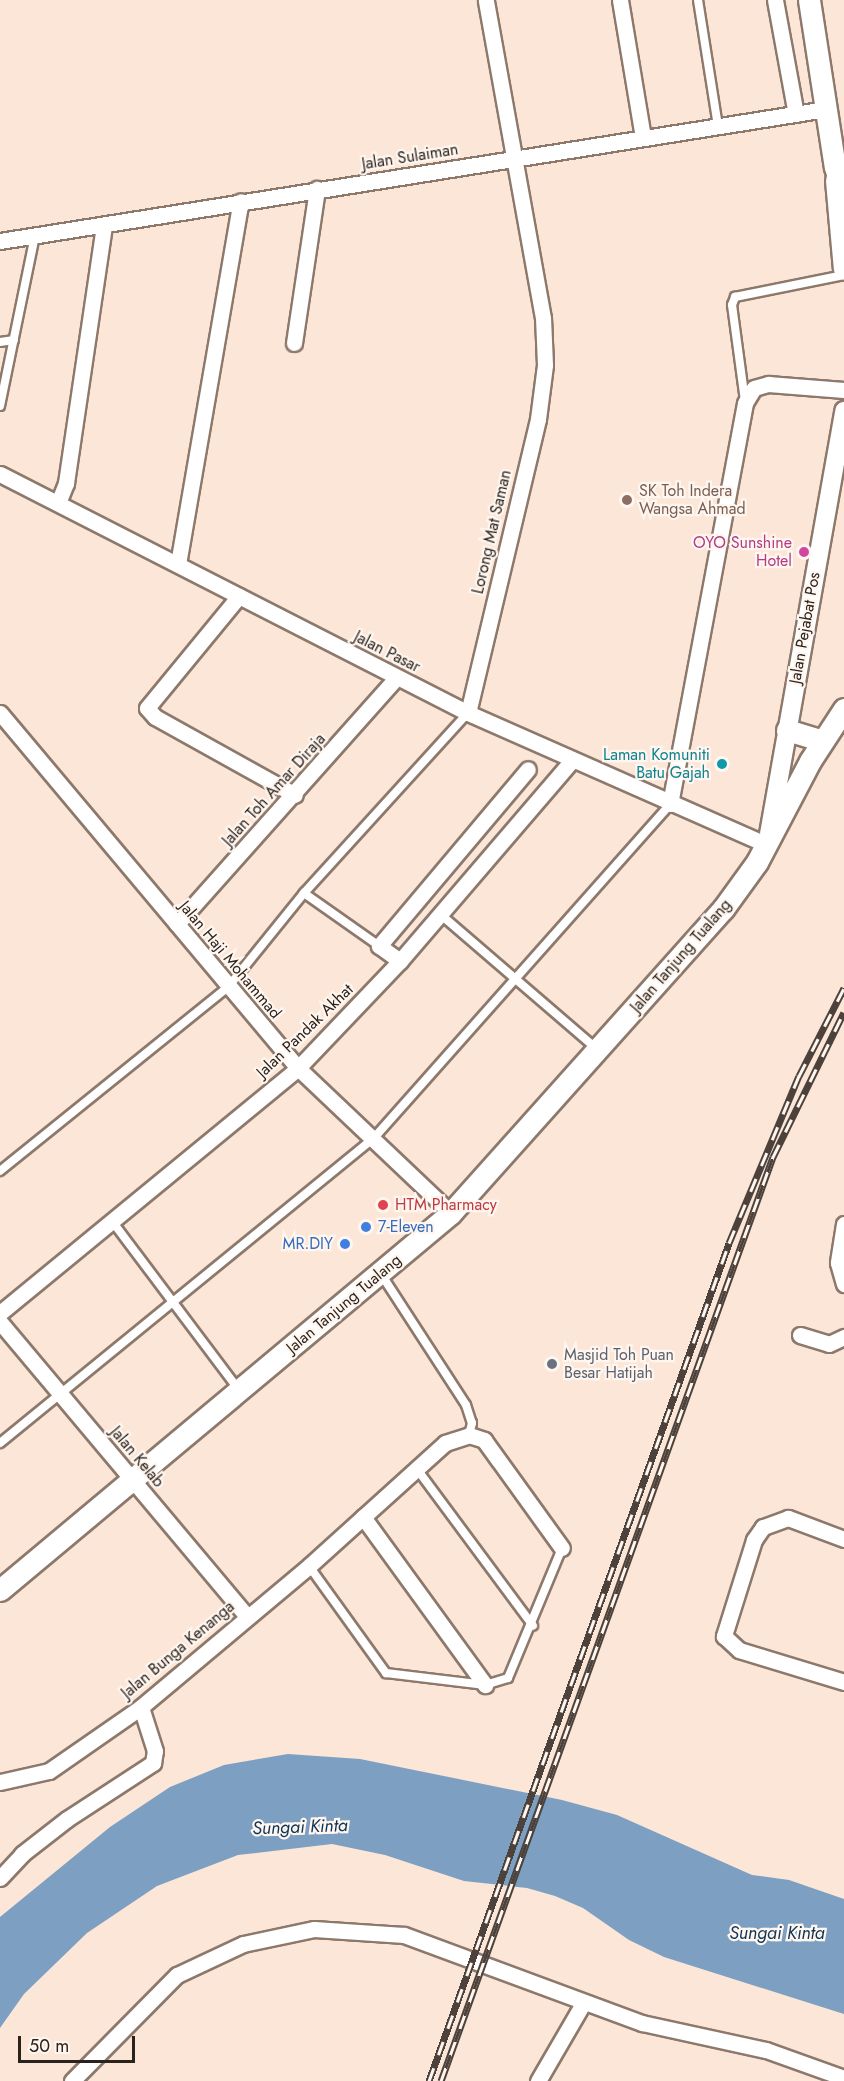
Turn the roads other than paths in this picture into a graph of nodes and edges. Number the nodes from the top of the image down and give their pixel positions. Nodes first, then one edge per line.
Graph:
1 (486, 0) edge
2 (620, 0) edge
3 (698, 0) edge
4 (775, 0) edge
5 (809, 0) edge
6 (826, 109) junction
7 (796, 114) junction
8 (718, 126) junction
9 (643, 138) junction
10 (512, 159) junction
11 (840, 179) edge
12 (317, 189) junction
13 (241, 201) junction
14 (104, 225) junction
15 (36, 235) junction
16 (0, 241) edge
17 (844, 269) edge
18 (844, 275) edge
19 (14, 340) junction
20 (0, 342) edge
21 (294, 343) dead end
22 (844, 390) edge
23 (745, 403) junction
24 (0, 406) edge
25 (844, 411) edge
26 (840, 456) edge
27 (0, 474) edge
28 (58, 503) junction
29 (178, 564) junction
30 (239, 596) junction
31 (396, 678) junction
32 (844, 709) edge
33 (0, 713) edge
34 (468, 713) junction
35 (787, 730) junction
36 (822, 741) junction
37 (572, 760) junction
38 (528, 769) dead end
39 (508, 792) junction
40 (295, 795) junction
41 (670, 804) junction
42 (529, 810) junction
43 (767, 845) junction
44 (304, 893) junction
45 (440, 914) junction
46 (177, 924) junction
47 (379, 946) junction
48 (400, 961) junction
49 (515, 978) junction
50 (229, 986) junction
51 (598, 1050) junction
52 (298, 1068) junction
53 (372, 1138) junction
54 (0, 1171) edge
55 (451, 1212) junction
56 (112, 1221) junction
57 (844, 1224) edge
58 (380, 1274) junction
59 (844, 1284) edge
60 (173, 1302) junction
61 (0, 1313) edge
62 (0, 1322) edge
63 (801, 1335) dead end
64 (844, 1337) edge
65 (239, 1391) junction
66 (61, 1394) junction
67 (469, 1435) junction
68 (0, 1443) edge
69 (417, 1469) junction
70 (133, 1480) junction
71 (363, 1517) junction
72 (844, 1539) edge
73 (562, 1548) joint
74 (309, 1566) junction
75 (1, 1587) edge
76 (246, 1616) junction
77 (532, 1626) junction
78 (844, 1682) edge
79 (485, 1685) junction
80 (141, 1707) junction
81 (0, 1782) edge
82 (0, 1878) edge
83 (584, 2002) junction
84 (844, 2078) edge
85 (72, 2081) edge
86 (538, 2081) edge

1 - 10 street, Lorong Mat Saman
2 - 9 street
3 - 8 lane
4 - 7 street
5 - 6 main road
6 - 7 street, Jalan Sulaiman
6 - 11 main road
7 - 8 street, Jalan Sulaiman
8 - 9 street, Jalan Sulaiman
9 - 10 street, Jalan Sulaiman
10 - 12 street, Jalan Sulaiman
10 - 34 street, Lorong Mat Saman
11 - 17 main road
12 - 13 street, Jalan Sulaiman
12 - 21 street
13 - 14 street, Jalan Sulaiman
13 - 29 street
14 - 15 street, Jalan Sulaiman
14 - 28 street
15 - 16 street, Jalan Sulaiman
15 - 19 lane
18 - 23 lane
19 - 20 lane
19 - 24 lane
22 - 23 street
23 - 41 street
25 - 26 street, Jalan Pejabat Pos
26 - 35 street, Jalan Pejabat Pos
27 - 28 street, Jalan Pasar
28 - 29 street, Jalan Pasar
29 - 30 street, Jalan Pasar
30 - 31 street, Jalan Pasar
30 - 40 street
31 - 34 street, Jalan Pasar
31 - 40 street, Jalan Toh Amar Diraja
32 - 36 main road, Jalan Tanjung Tualang
33 - 46 street, Jalan Haji Mohammad
34 - 37 street, Jalan Pasar
34 - 44 lane, Lorong Mat Saman
35 - 36 main road
35 - 43 street, Jalan Pejabat Pos
36 - 43 main road, Jalan Tanjung Tualang
37 - 41 street, Jalan Pasar
37 - 42 street, Jalan Pandak Akhat
38 - 39 street
39 - 42 street
39 - 47 street
40 - 46 street, Jalan Toh Amar Diraja
41 - 43 street, Jalan Pasar
41 - 49 lane
42 - 45 street, Jalan Pandak Akhat
43 - 51 main road, Jalan Tanjung Tualang
44 - 47 lane
44 - 50 lane, Lorong Mat Saman
45 - 48 street, Jalan Pandak Akhat
45 - 49 lane
46 - 50 street, Jalan Haji Mohammad
47 - 48 street
48 - 52 street, Jalan Pandak Akhat
49 - 51 lane
49 - 53 lane
50 - 52 street, Jalan Haji Mohammad
50 - 54 lane, Lorong Mat Saman
51 - 55 main road, Jalan Tanjung Tualang
52 - 53 street, Jalan Haji Mohammad
52 - 56 street, Jalan Pandak Akhat
53 - 55 street, Jalan Haji Mohammad
53 - 60 lane
55 - 58 main road, Jalan Tanjung Tualang
56 - 60 lane
56 - 61 street, Jalan Pandak Akhat
57 - 59 street
58 - 65 main road, Jalan Tanjung Tualang
58 - 67 lane
60 - 65 lane
60 - 66 lane
62 - 66 street, Jalan Kelab
63 - 64 street
65 - 70 main road, Jalan Tanjung Tualang
66 - 68 lane
66 - 70 street, Jalan Kelab
67 - 69 street, Jalan Bunga Kenanga
67 - 73 street
69 - 71 street, Jalan Bunga Kenanga
69 - 77 lane
70 - 75 main road, Jalan Tanjung Tualang
70 - 76 street, Jalan Kelab
71 - 74 street, Jalan Bunga Kenanga
71 - 79 street
72 - 78 street
73 - 77 lane
74 - 76 street, Jalan Bunga Kenanga
74 - 79 lane
76 - 80 street, Jalan Bunga Kenanga
77 - 79 lane
80 - 81 street, Jalan Bunga Kenanga
80 - 82 street
83 - 84 street
83 - 85 street
83 - 86 street

